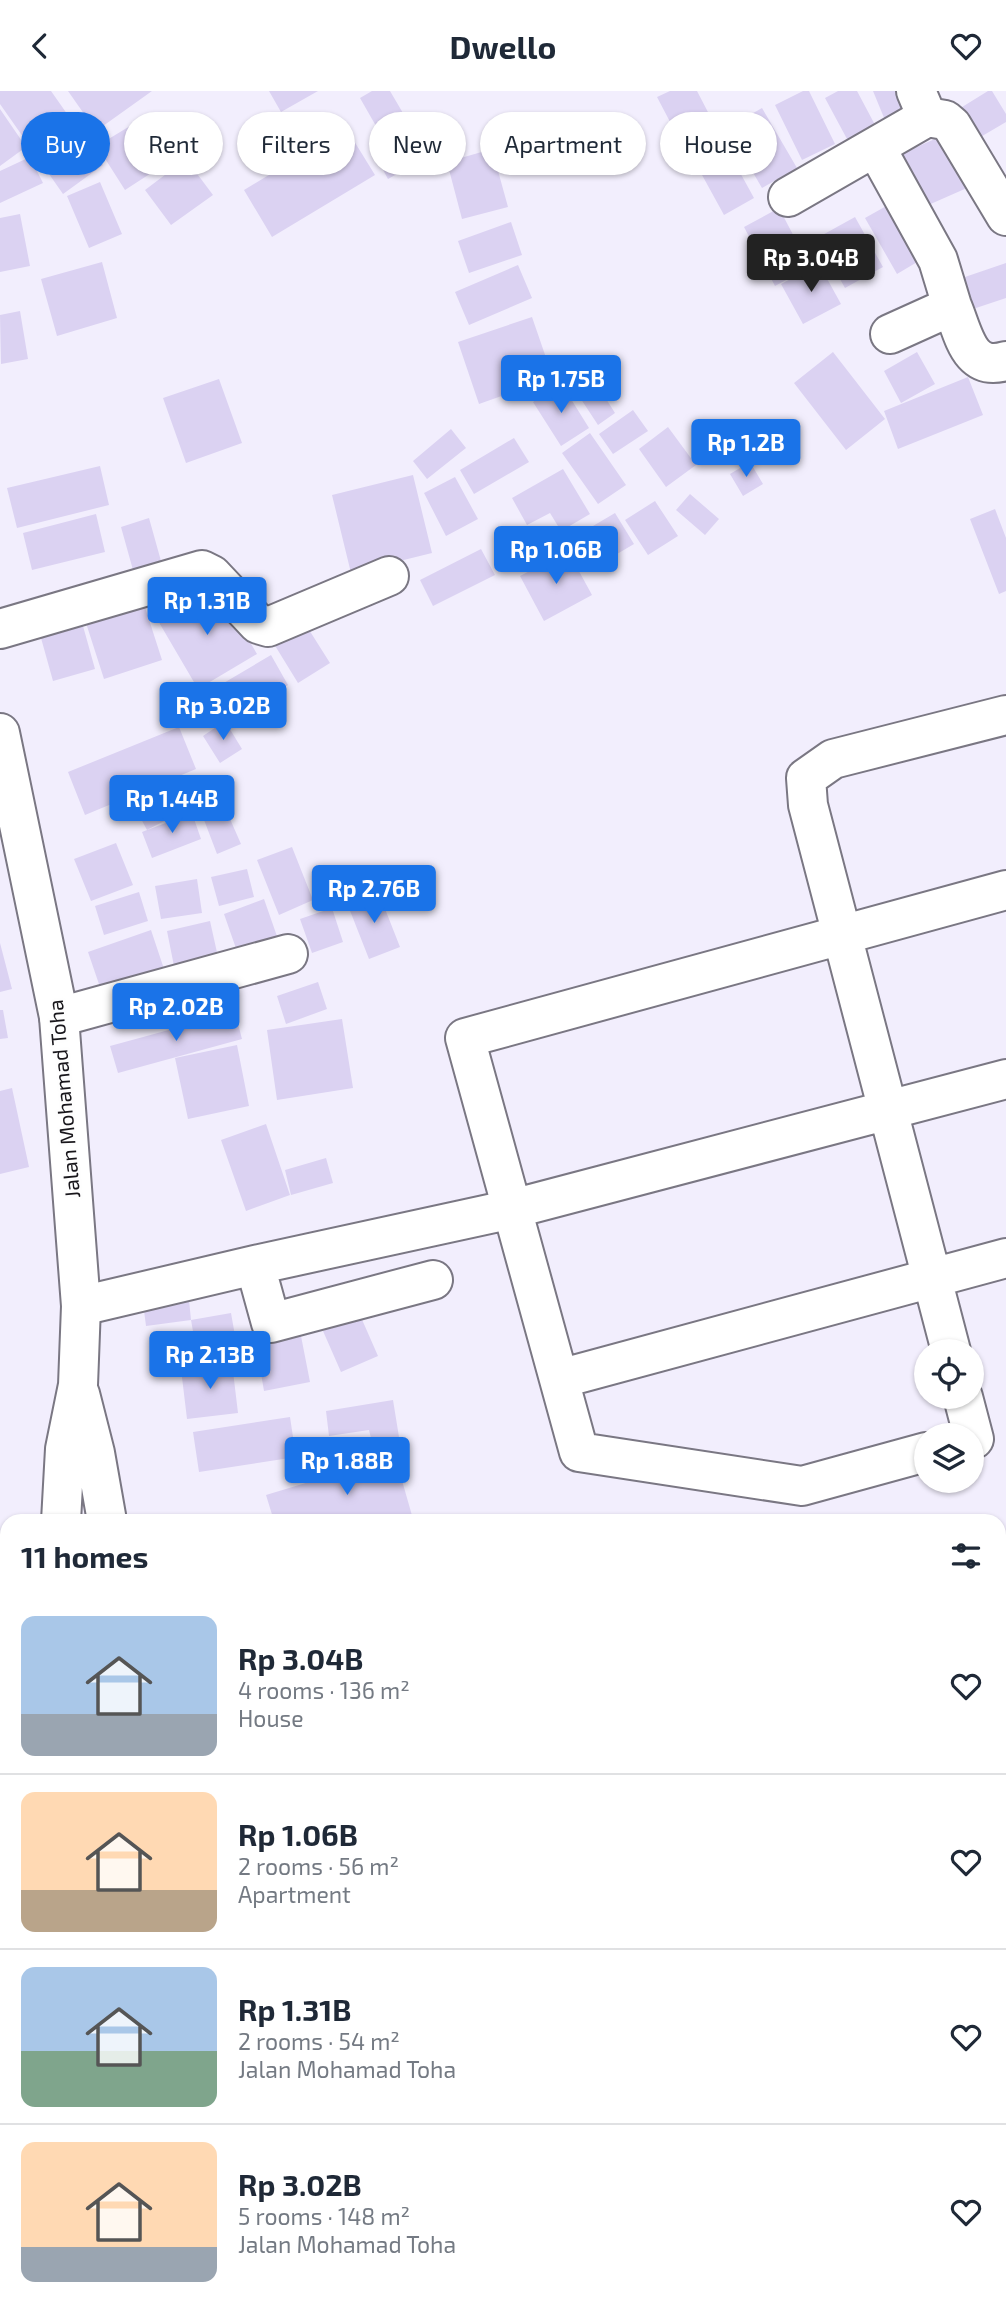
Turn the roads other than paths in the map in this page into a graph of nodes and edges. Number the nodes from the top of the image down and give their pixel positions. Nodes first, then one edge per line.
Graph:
1 (928, 101) edge
2 (876, 148) junction
3 (788, 197) dead end
4 (1006, 216) edge
5 (952, 306) junction
6 (890, 334) dead end
7 (1006, 361) edge
8 (389, 576) dead end
9 (0, 629) edge
10 (1006, 715) edge
11 (1, 748) edge
12 (1006, 890) edge
13 (842, 935) junction
14 (288, 954) dead end
15 (59, 1017) junction
16 (1006, 1079) edge
17 (888, 1112) junction
18 (512, 1209) junction
19 (1006, 1258) edge
20 (255, 1265) junction
21 (932, 1278) junction
22 (433, 1280) dead end
23 (81, 1306) junction
24 (948, 1339) edge
25 (559, 1379) junction
26 (78, 1385) junction
27 (914, 1456) edge
28 (61, 1514) edge
29 (106, 1514) edge

1 - 2 street
1 - 4 street
2 - 3 street
2 - 5 street
5 - 6 street
5 - 7 street
8 - 9 street
10 - 13 street
11 - 15 street, Jalan Mohamad Toha
12 - 13 street
13 - 17 street
13 - 18 street
14 - 15 street
15 - 23 street, Jalan Mohamad Toha
16 - 17 street
17 - 18 street
17 - 21 street
18 - 20 street
18 - 25 street
19 - 21 street
20 - 22 street
20 - 23 street
21 - 24 street
21 - 25 street
23 - 26 street, Jalan Mohamad Toha
25 - 27 street
26 - 28 street, Jalan Mohamad Toha
26 - 29 street, Jalan Mohamad Toha

